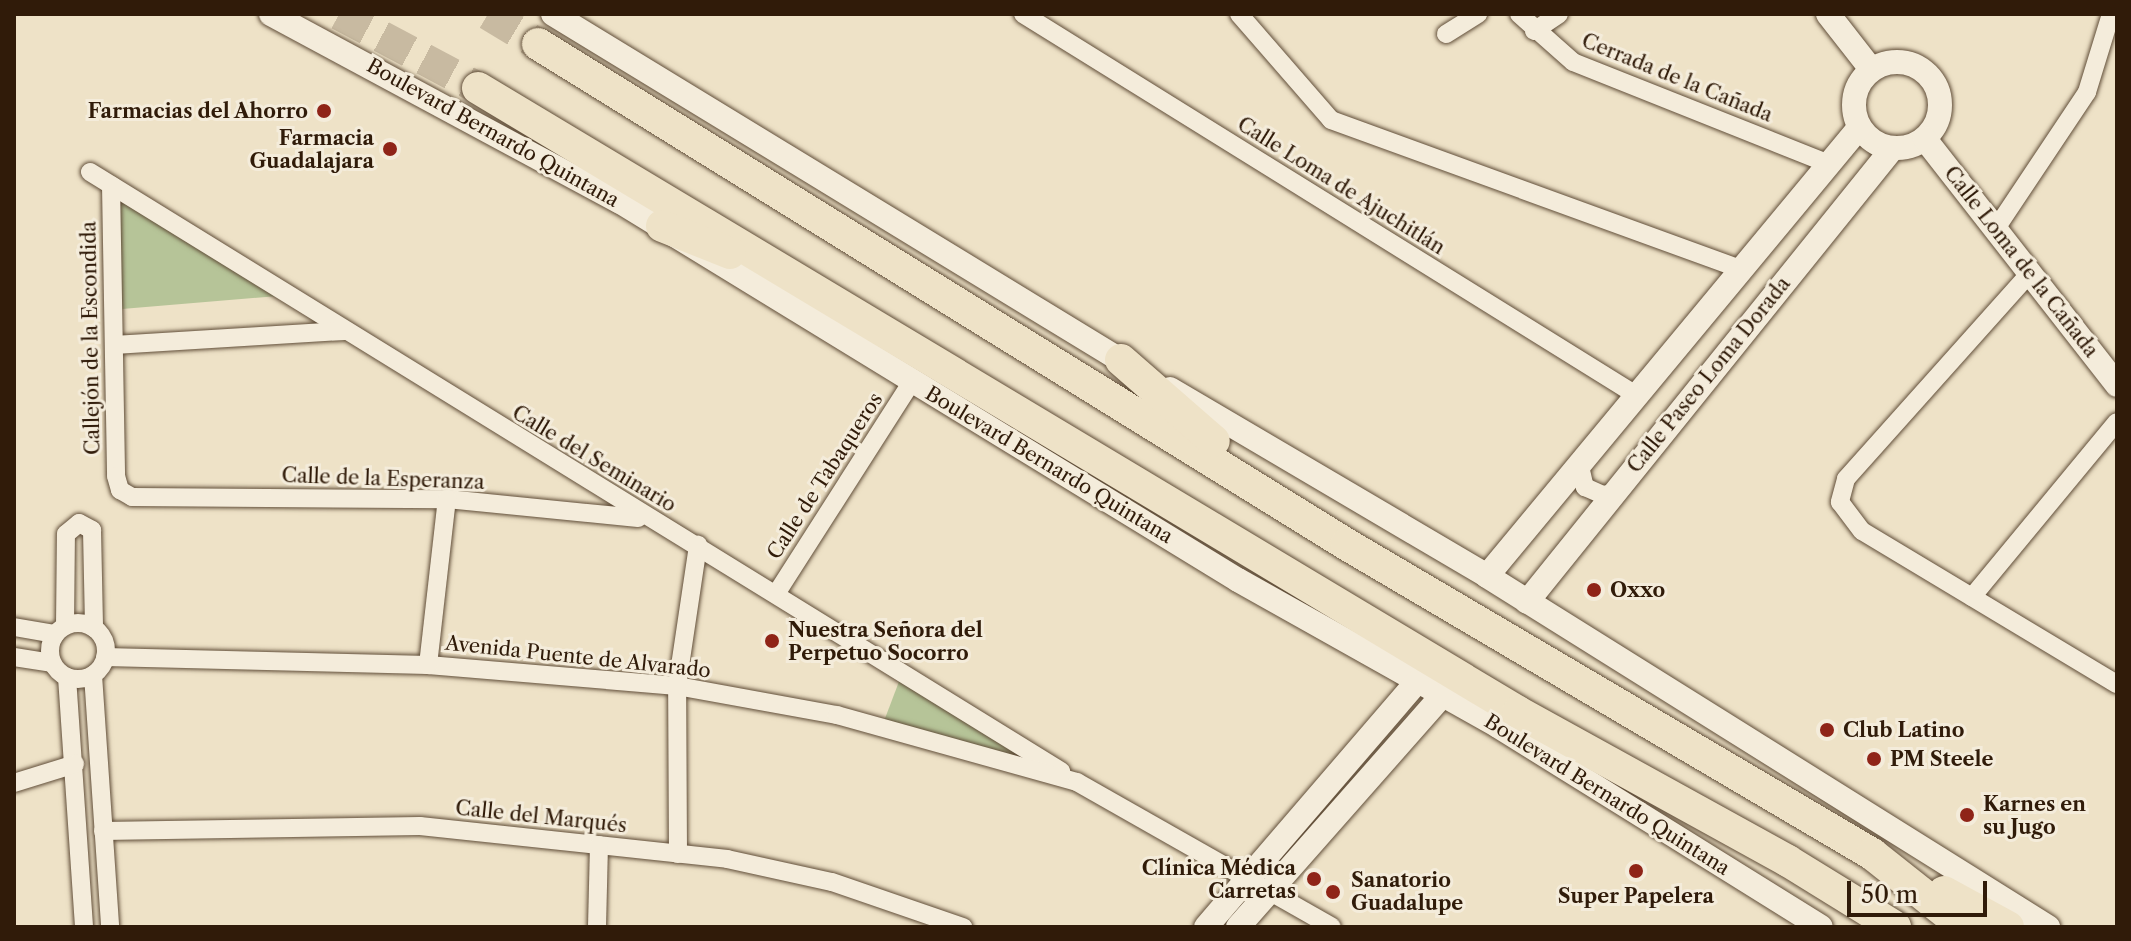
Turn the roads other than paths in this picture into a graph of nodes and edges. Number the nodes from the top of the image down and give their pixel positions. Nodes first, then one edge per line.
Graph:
1 (271, 14) edge
2 (553, 14) edge
3 (1023, 14) edge
4 (1239, 14) edge
5 (1478, 14) edge
6 (1519, 14) edge
7 (1559, 14) edge
8 (1828, 14) edge
9 (2111, 14) edge
10 (1534, 31) junction
11 (1446, 34) dead end
12 (538, 44) tunnel mouth
13 (1871, 69) junction
14 (478, 88) tunnel mouth
15 (1859, 128) junction
16 (1925, 139) junction
17 (1893, 148) junction
18 (1829, 164) junction
19 (90, 172) dead end
20 (111, 185) junction
21 (662, 226) junction
22 (1995, 230) junction
23 (1741, 269) junction
24 (2030, 273) junction
25 (345, 331) junction
26 (114, 345) junction
27 (1121, 360) junction
28 (912, 381) junction
29 (2117, 385) edge
30 (1636, 395) junction
31 (2117, 422) edge
32 (1057, 433) junction
33 (1579, 462) junction
34 (120, 490) joint
35 (1613, 493) junction
36 (447, 499) junction
37 (645, 519) junction
38 (1346, 544) junction
39 (698, 545) junction
40 (1487, 576) junction
41 (776, 594) junction
42 (1972, 597) junction
43 (1527, 602) junction
44 (14, 627) edge
45 (94, 628) junction
46 (60, 630) junction
47 (14, 657) edge
48 (105, 657) junction
49 (52, 663) junction
50 (428, 665) junction
51 (93, 675) junction
52 (67, 677) junction
53 (1417, 682) junction
54 (2117, 684) edge
55 (677, 686) junction
56 (1442, 696) junction
57 (75, 764) junction
58 (1077, 782) junction
59 (14, 783) edge
60 (103, 831) junction
61 (599, 845) junction
62 (678, 854) junction
63 (1872, 854) junction
64 (1788, 861) junction
65 (1256, 884) junction
66 (84, 927) edge
67 (110, 927) edge
68 (597, 927) edge
69 (963, 927) edge
70 (1206, 927) edge
71 (1238, 927) edge
72 (1332, 927) edge
73 (1821, 927) edge
74 (1864, 927) edge
75 (1895, 927) edge
76 (1964, 927) edge
77 (2008, 927) edge
78 (2048, 927) edge

1 - 21 main road, Boulevard Bernardo Quintana
2 - 27 main road
3 - 30 street, Calle Loma de Ajuchitlán
4 - 23 street
5 - 11 street
6 - 10 street, Cerrada de la Cañada
7 - 10 street
8 - 13 main road
9 - 22 street
10 - 18 street, Cerrada de la Cañada
12 - 38 highway
13 - 15 main road
13 - 16 main road
14 - 32 highway, Boulevard Bernardo Quintana
15 - 17 main road
15 - 18 main road, Calle Paseo Loma Dorada
16 - 17 main road
16 - 22 main road, Calle Loma de la Cañada
17 - 35 main road, Calle Paseo Loma Dorada
18 - 23 main road, Calle Paseo Loma Dorada
19 - 20 street, Calle del Seminario
20 - 25 street, Calle del Seminario
20 - 26 street, Callejón de la Escondida
21 - 28 main road, Boulevard Bernardo Quintana
21 - 32 highway
22 - 24 main road, Calle Loma de la Cañada
23 - 30 main road, Calle Paseo Loma Dorada
24 - 29 main road, Calle Loma de la Cañada
24 - 42 street
25 - 26 street
25 - 37 street, Calle del Seminario
26 - 34 street, Callejón de la Escondida
27 - 38 highway
27 - 40 main road
28 - 41 street, Calle de Tabaqueros
28 - 53 main road, Boulevard Bernardo Quintana
30 - 33 main road, Calle Paseo Loma Dorada
31 - 42 street
32 - 64 highway, Boulevard Bernardo Quintana
33 - 35 street
33 - 40 main road, Calle Paseo Loma Dorada
34 - 36 street, Calle de la Esperanza
35 - 43 main road, Calle Paseo Loma Dorada
36 - 37 street, Calle de la Esperanza
36 - 50 street
37 - 39 street, Calle del Seminario
38 - 63 highway
39 - 41 street, Calle del Seminario
39 - 55 street
40 - 43 main road
41 - 58 street, Calle del Seminario
42 - 54 street
43 - 78 main road
44 - 46 street
45 - 46 street
45 - 46 street
45 - 48 street
46 - 49 street
47 - 49 street
48 - 50 street, Avenida Puente de Alvarado
48 - 51 street
49 - 52 street
50 - 55 street, Avenida Puente de Alvarado
51 - 52 street
51 - 60 street
52 - 57 street
53 - 56 main road, Boulevard Bernardo Quintana
53 - 65 main road
55 - 58 street, Avenida Puente de Alvarado
55 - 62 street
56 - 65 main road
56 - 73 main road, Boulevard Bernardo Quintana
57 - 59 street
57 - 66 street
58 - 65 street, Avenida Puente de Alvarado
60 - 61 street, Calle del Marqués
60 - 67 street
61 - 62 street, Calle del Marqués
61 - 68 street
62 - 69 street, Calle del Marqués
63 - 76 highway
63 - 77 highway
64 - 74 highway
64 - 75 highway, Boulevard Bernardo Quintana
65 - 70 main road
65 - 71 main road
65 - 72 street, Avenida Puente de Alvarado

